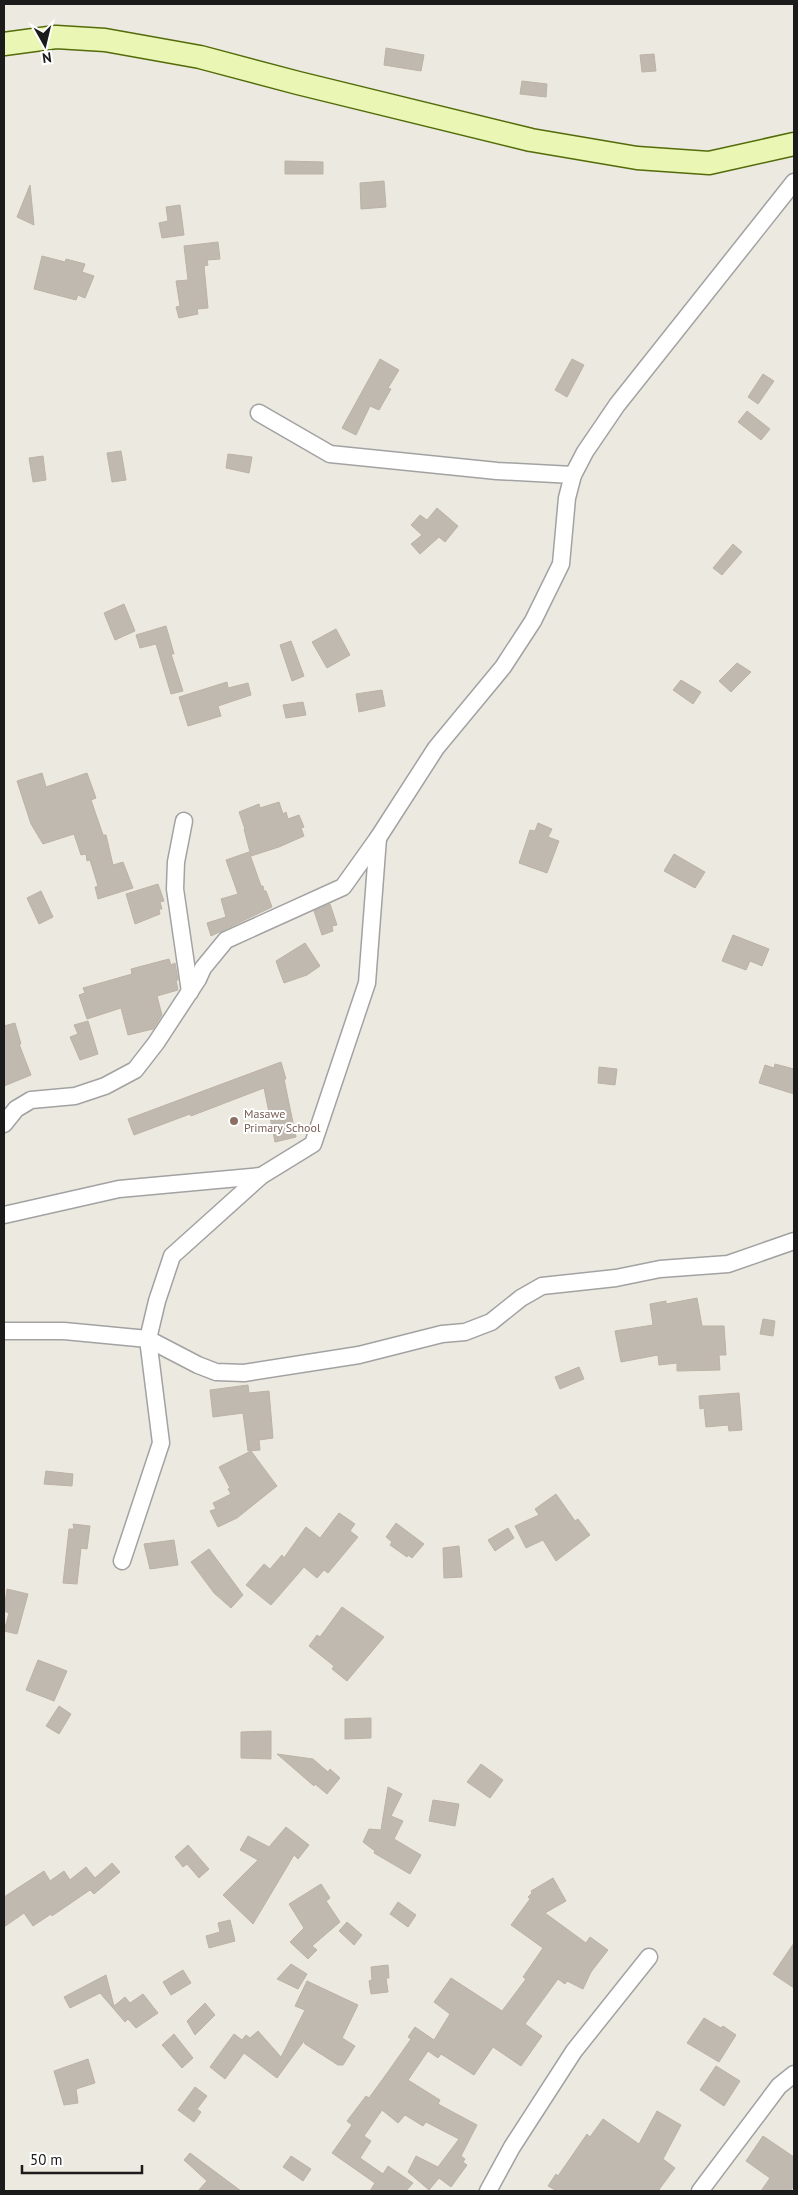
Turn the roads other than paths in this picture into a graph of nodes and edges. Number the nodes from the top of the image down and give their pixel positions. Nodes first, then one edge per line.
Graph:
1 (4, 44) edge
2 (794, 144) edge
3 (794, 182) edge
4 (259, 413) dead end
5 (573, 475) junction
6 (184, 821) dead end
7 (378, 838) junction
8 (190, 992) junction
9 (4, 1124) edge
10 (261, 1176) junction
11 (4, 1215) edge
12 (794, 1240) edge
13 (4, 1331) edge
14 (148, 1339) junction
15 (122, 1561) dead end
16 (648, 1957) dead end
17 (794, 2074) edge
18 (488, 2191) edge
19 (700, 2191) edge

1 - 2 street
3 - 5 street
4 - 5 street
5 - 7 street
6 - 8 street
7 - 8 street
7 - 10 street
8 - 9 street
10 - 11 street
10 - 14 street
12 - 14 street
13 - 14 street
14 - 15 street
16 - 18 street
17 - 19 street

